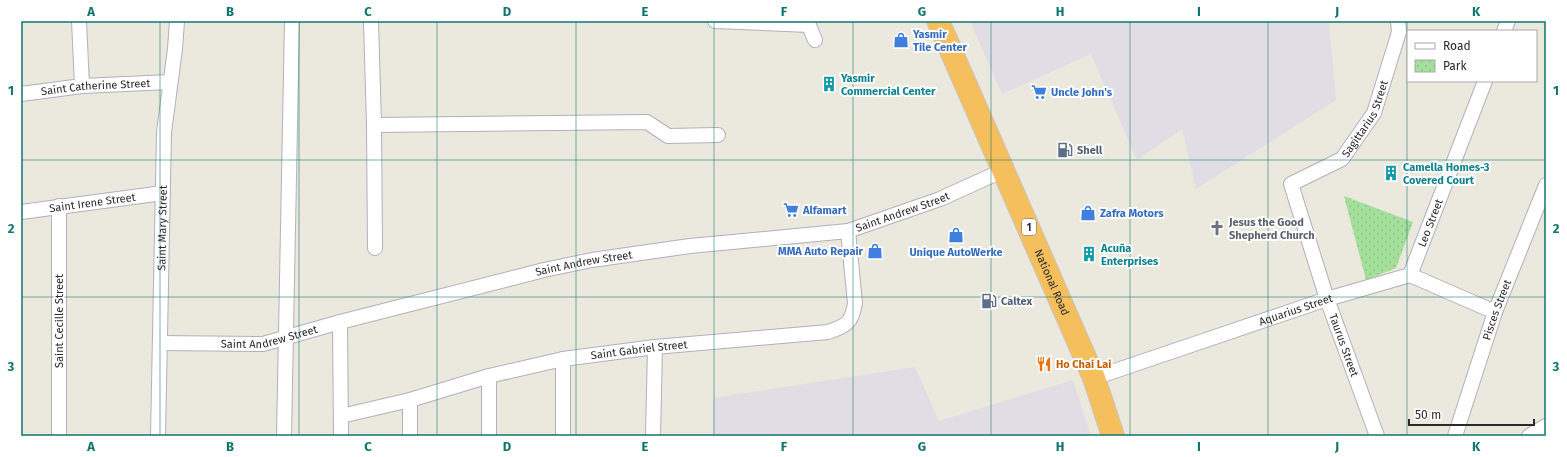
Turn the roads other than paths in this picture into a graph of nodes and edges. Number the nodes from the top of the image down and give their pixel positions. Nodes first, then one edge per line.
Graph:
1 (79, 21) edge
2 (177, 21) edge
3 (292, 21) edge
4 (371, 21) edge
5 (715, 21) edge
6 (938, 21) edge
7 (1398, 21) edge
8 (808, 23) edge
9 (815, 40) dead end
10 (170, 82) junction
11 (1484, 82) edge
12 (82, 86) junction
13 (21, 94) edge
14 (374, 125) junction
15 (718, 135) dead end
16 (1004, 170) junction
17 (1291, 184) joint
18 (1546, 185) edge
19 (163, 193) junction
20 (59, 206) junction
21 (21, 212) edge
22 (848, 231) junction
23 (375, 248) dead end
24 (1410, 275) junction
25 (1327, 299) junction
26 (1495, 312) junction
27 (340, 322) junction
28 (286, 336) junction
29 (160, 343) junction
30 (655, 346) junction
31 (563, 359) junction
32 (489, 376) junction
33 (1094, 378) junction
34 (410, 400) junction
35 (342, 416) junction
36 (1545, 424) edge
37 (59, 436) edge
38 (158, 436) edge
39 (284, 436) edge
40 (341, 436) edge
41 (410, 436) edge
42 (489, 436) edge
43 (563, 436) edge
44 (653, 436) edge
45 (1113, 436) edge
46 (1377, 436) edge
47 (1455, 436) edge
48 (1529, 436) edge

1 - 12 street
2 - 10 street, Saint Mary Street
3 - 28 street
4 - 14 street
5 - 8 street
6 - 16 highway, National Road / 1
7 - 17 street, Sagittarius Street
8 - 9 street
10 - 12 street, Saint Catherine Street
10 - 19 street, Saint Mary Street
11 - 24 street, Leo Street
12 - 13 street, Saint Catherine Street
14 - 15 street
14 - 23 street
16 - 22 street, Saint Andrew Street
16 - 33 highway, National Road / 1
17 - 25 street, Taurus Street
18 - 26 street, Pisces Street
19 - 20 street, Saint Irene Street
19 - 29 street, Saint Mary Street
20 - 21 street, Saint Irene Street
20 - 37 street, Saint Cecille Street
22 - 27 street, Saint Andrew Street
22 - 30 street, Saint Gabriel Street
24 - 25 street, Aquarius Street
24 - 26 street
25 - 33 street, Aquarius Street
25 - 46 street, Taurus Street
26 - 47 street, Pisces Street
27 - 28 street, Saint Andrew Street
27 - 35 street
28 - 29 street, Saint Andrew Street
28 - 39 street
29 - 38 street, Saint Mary Street
30 - 31 street, Saint Gabriel Street
30 - 44 street
31 - 32 street, Saint Gabriel Street
31 - 43 street
32 - 34 street, Saint Gabriel Street
32 - 42 street
33 - 45 highway, National Road / 1
34 - 35 street, Saint Gabriel Street
34 - 41 street
35 - 40 street
36 - 48 street

